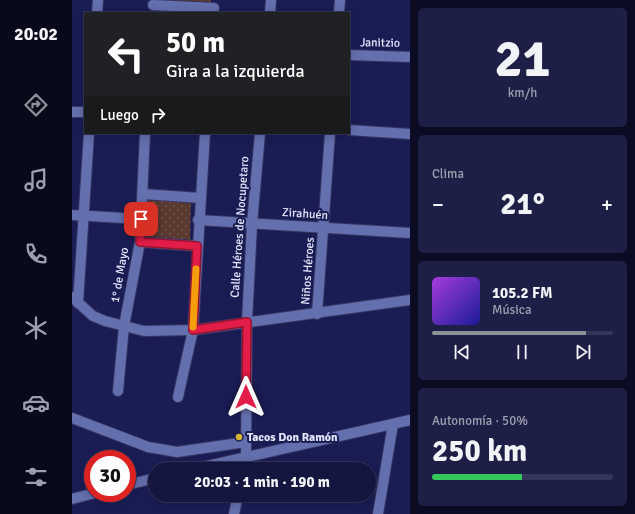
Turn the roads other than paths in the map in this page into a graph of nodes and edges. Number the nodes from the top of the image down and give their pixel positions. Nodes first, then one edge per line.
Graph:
1 (98, 0) edge
2 (272, 0) edge
3 (340, 0) edge
4 (153, 6) edge
5 (214, 7) edge
6 (97, 12) edge
7 (270, 12) edge
8 (339, 12) edge
9 (350, 55) edge
10 (410, 57) edge
11 (72, 112) edge
12 (84, 112) edge
13 (350, 130) edge
14 (90, 134) edge
15 (145, 134) edge
16 (205, 134) edge
17 (260, 134) edge
18 (330, 134) edge
19 (410, 134) edge
20 (143, 194) junction
21 (200, 198) junction
22 (72, 215) edge
23 (84, 216) junction
24 (141, 219) junction
25 (198, 220) junction
26 (252, 224) junction
27 (324, 229) junction
28 (410, 233) edge
29 (140, 242) junction
30 (197, 246) junction
31 (75, 300) edge
32 (410, 300) edge
33 (317, 314) junction
34 (247, 322) junction
35 (124, 326) junction
36 (193, 330) junction
37 (118, 391) dead end
38 (178, 397) dead end
39 (72, 418) edge
40 (410, 420) edge
41 (393, 424) junction
42 (246, 442) junction
43 (246, 456) junction
44 (222, 462) edge
45 (245, 462) edge
46 (148, 480) edge
47 (136, 483) edge
48 (84, 496) edge
49 (72, 499) edge
50 (237, 502) edge
51 (234, 514) edge
52 (378, 514) edge

1 - 6 street
2 - 7 street
3 - 8 street
4 - 5 street
9 - 10 street, Janitzio
11 - 12 street
13 - 19 street
14 - 23 street
15 - 20 street, 1° de Mayo
16 - 21 street
17 - 26 street, Calle Héroes de Nocupetaro
18 - 27 street, Niños Héroes
20 - 21 street
20 - 24 street, 1° de Mayo
21 - 25 street
22 - 23 street
23 - 24 street
23 - 31 street
24 - 29 street, 1° de Mayo
25 - 26 street, Zirahuén
25 - 30 street
26 - 27 street, Zirahuén
26 - 34 street, Calle Héroes de Nocupetaro
27 - 28 street, Zirahuén
27 - 33 street, Niños Héroes
29 - 30 street
29 - 35 street, 1° de Mayo
30 - 36 street
31 - 35 street
32 - 33 street
33 - 34 street
34 - 36 street
34 - 42 street
35 - 36 street
35 - 37 street, 1° de Mayo
36 - 38 street
39 - 42 street
40 - 41 street
41 - 43 street
41 - 52 street
42 - 43 street
43 - 44 street
43 - 45 street
46 - 47 street
48 - 49 street
50 - 51 street

